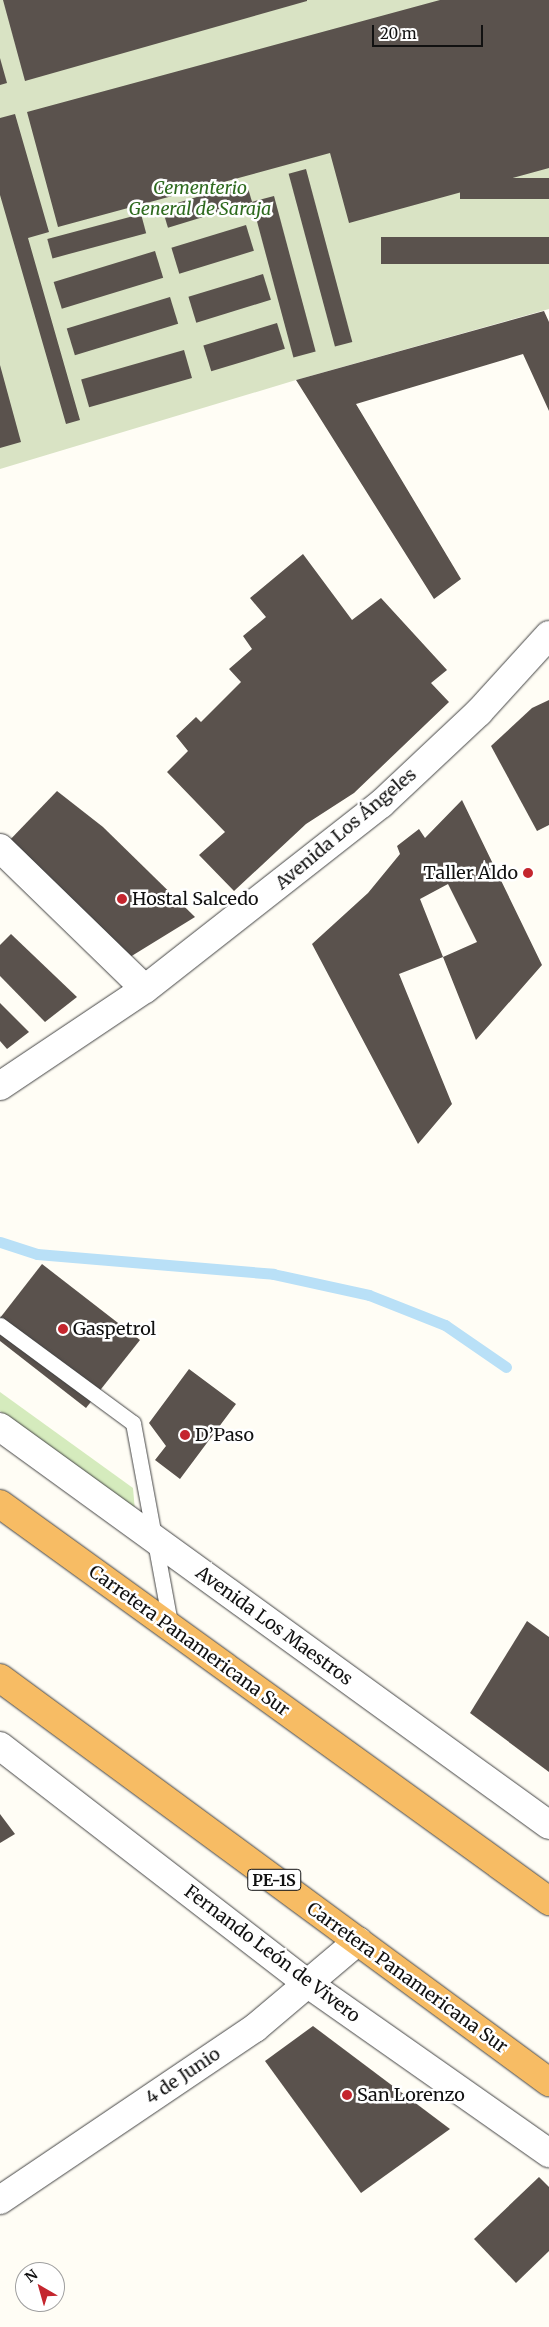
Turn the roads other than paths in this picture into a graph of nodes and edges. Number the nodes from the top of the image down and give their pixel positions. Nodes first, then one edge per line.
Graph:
1 (549, 635) edge
2 (0, 848) edge
3 (146, 989) junction
4 (0, 1086) edge
5 (0, 1325) edge
6 (0, 1427) edge
7 (0, 1504) edge
8 (154, 1539) junction
9 (171, 1628) junction
10 (0, 1678) edge
11 (0, 1746) edge
12 (549, 1825) edge
13 (549, 1901) edge
14 (358, 1941) junction
15 (307, 1983) junction
16 (549, 2082) edge
17 (549, 2153) edge
18 (0, 2200) edge

1 - 3 street, Avenida Los Ángeles
2 - 3 street
3 - 4 street, Avenida Los Ángeles
5 - 8 lane
6 - 8 street, Avenida Los Maestros
7 - 9 highway, Carretera Panamericana Sur
8 - 9 lane
8 - 12 street, Avenida Los Maestros
9 - 13 highway, Carretera Panamericana Sur
10 - 14 highway, Carretera Panamericana Sur / PE-1S
11 - 15 street, Fernando León de Vivero
14 - 15 street, 4 de Junio
14 - 16 highway, Carretera Panamericana Sur / PE-1S
15 - 17 street, Fernando León de Vivero
15 - 18 street, 4 de Junio

